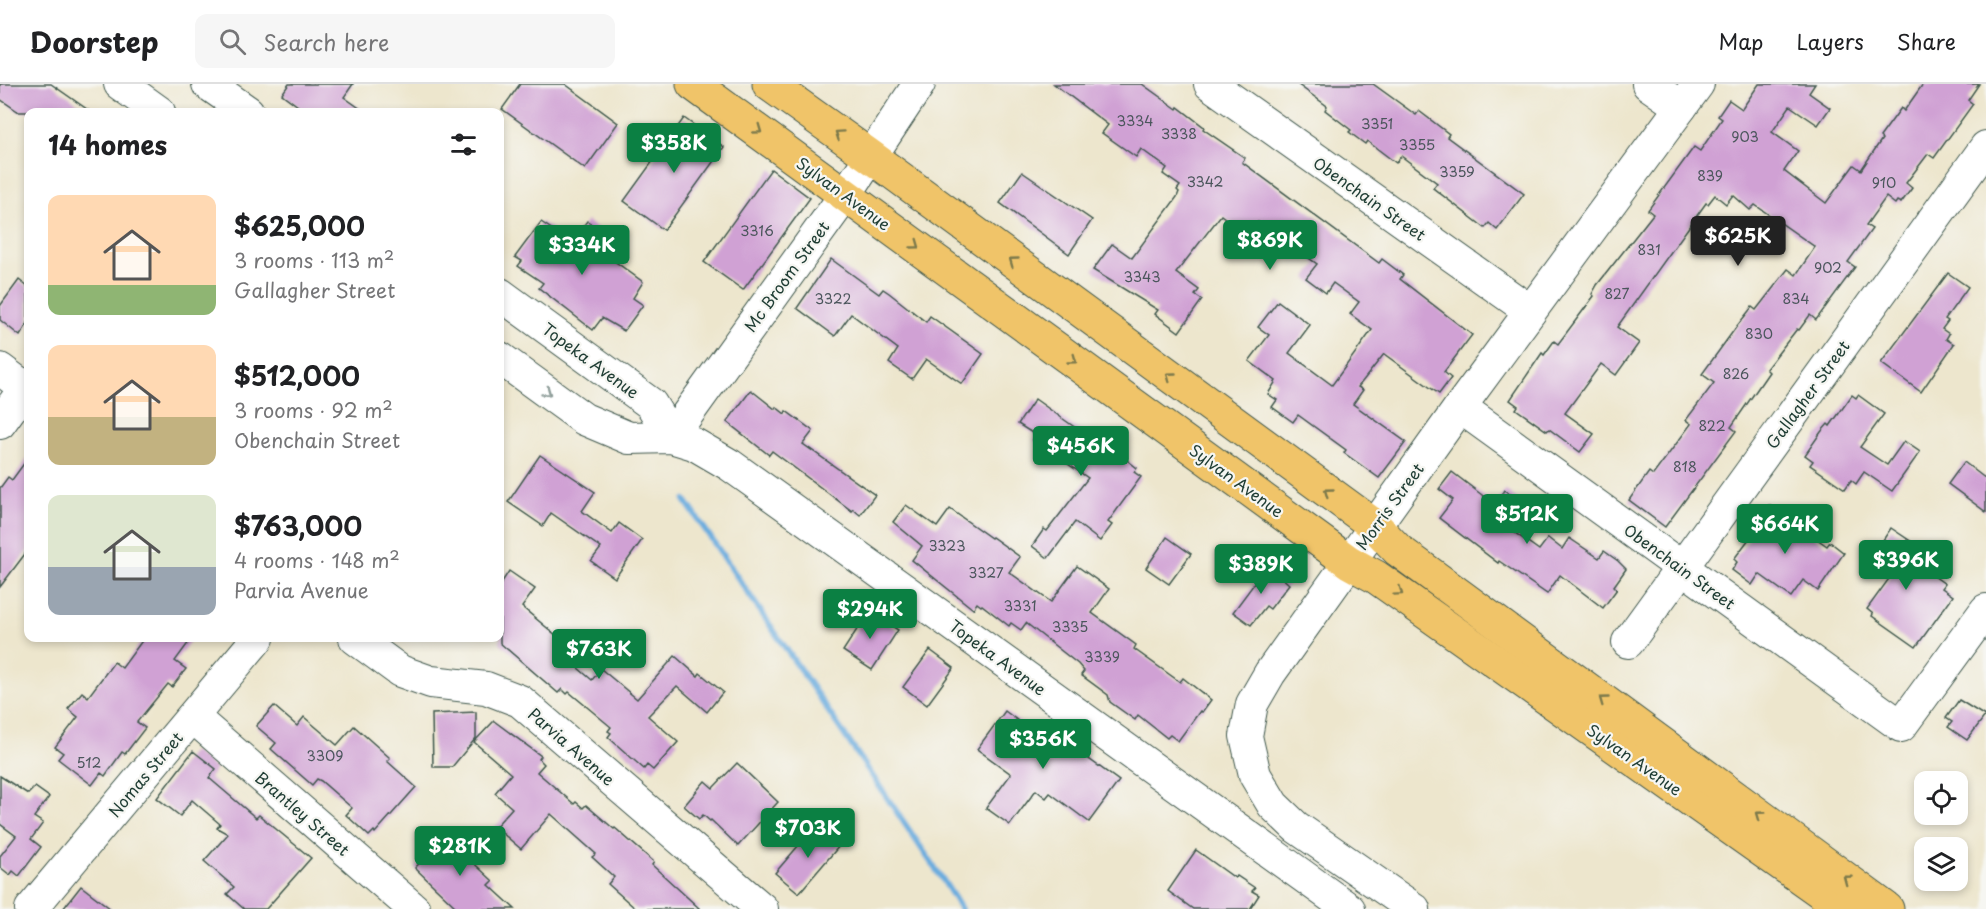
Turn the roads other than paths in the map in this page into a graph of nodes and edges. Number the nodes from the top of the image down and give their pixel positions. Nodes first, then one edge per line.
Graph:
1 (120, 84) edge
2 (693, 84) edge
3 (769, 84) edge
4 (919, 84) edge
5 (1210, 84) edge
6 (1648, 84) edge
7 (1689, 96) edge
8 (153, 108) edge
9 (1986, 147) edge
10 (870, 156) junction
11 (846, 194) junction
12 (504, 297) edge
13 (1530, 311) junction
14 (504, 361) edge
15 (0, 369) edge
16 (24, 384) edge
17 (24, 392) edge
18 (1460, 407) junction
19 (0, 423) edge
20 (671, 437) junction
21 (1375, 526) junction
22 (1349, 562) junction
23 (1681, 567) junction
24 (1986, 610) edge
25 (255, 642) edge
26 (360, 642) edge
27 (1628, 642) dead end
28 (193, 717) junction
29 (1793, 856) junction
30 (31, 909) edge
31 (414, 909) edge
32 (762, 909) edge
33 (1349, 909) edge
34 (1414, 909) edge
35 (1845, 909) edge
36 (1887, 909) edge

1 - 8 street
2 -> 11 main road, Sylvan Avenue
10 -> 3 main road, Sylvan Avenue
4 - 10 street, Mc Broom Street
5 - 13 street, Obenchain Street
6 - 7 street
7 - 13 street, Morris Street
9 - 23 street, Gallagher Street
10 - 11 street, Mc Broom Street
21 -> 10 main road, Sylvan Avenue
11 - 20 street, Mc Broom Street
11 -> 22 main road, Sylvan Avenue
12 - 20 street, Topeka Avenue
13 - 18 street, Morris Street
14 -> 20 street, Topeka Avenue
15 - 16 street
17 - 19 street
18 - 21 street, Morris Street
18 - 23 street, Obenchain Street
20 - 33 street, Topeka Avenue
21 - 22 street, Morris Street
29 -> 21 main road, Sylvan Avenue
22 -> 29 main road, Sylvan Avenue
22 - 34 street, Morris Street
23 - 24 street, Obenchain Street
23 - 27 street, Gallagher Street
25 - 28 street, Nomas Street
26 - 32 street, Parvia Avenue
28 - 30 street, Nomas Street
28 - 31 street, Brantley Street
29 - 35 main road, Sylvan Avenue
36 -> 29 main road, Sylvan Avenue

